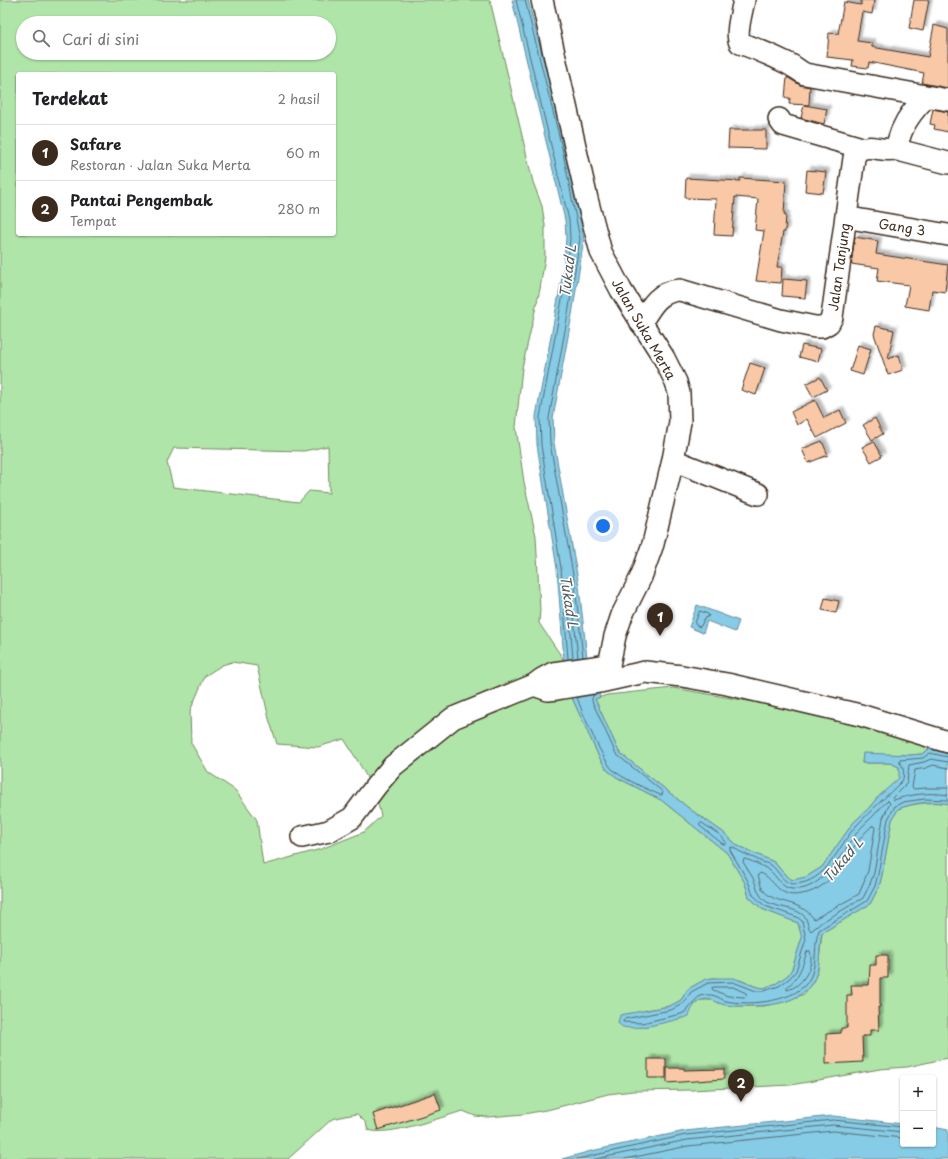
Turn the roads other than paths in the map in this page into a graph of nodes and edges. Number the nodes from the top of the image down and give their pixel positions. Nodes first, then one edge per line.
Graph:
1 (542, 0) edge
2 (744, 0) edge
3 (926, 97) junction
4 (948, 100) edge
5 (779, 119) dead end
6 (862, 148) junction
7 (894, 149) junction
8 (948, 163) edge
9 (856, 219) dead end
10 (948, 235) edge
11 (641, 323) junction
12 (673, 460) junction
13 (758, 494) dead end
14 (604, 673) junction
15 (948, 742) edge
16 (302, 837) dead end

1 - 11 street, Jalan Suka Merta
2 - 3 street
3 - 4 street
3 - 7 street
5 - 6 street
6 - 7 street
6 - 11 street, Jalan Tanjung
7 - 8 street
9 - 10 street, Gang 3
11 - 12 street, Jalan Suka Merta
12 - 13 street
12 - 14 street, Jalan Suka Merta
14 - 15 street
14 - 16 street

